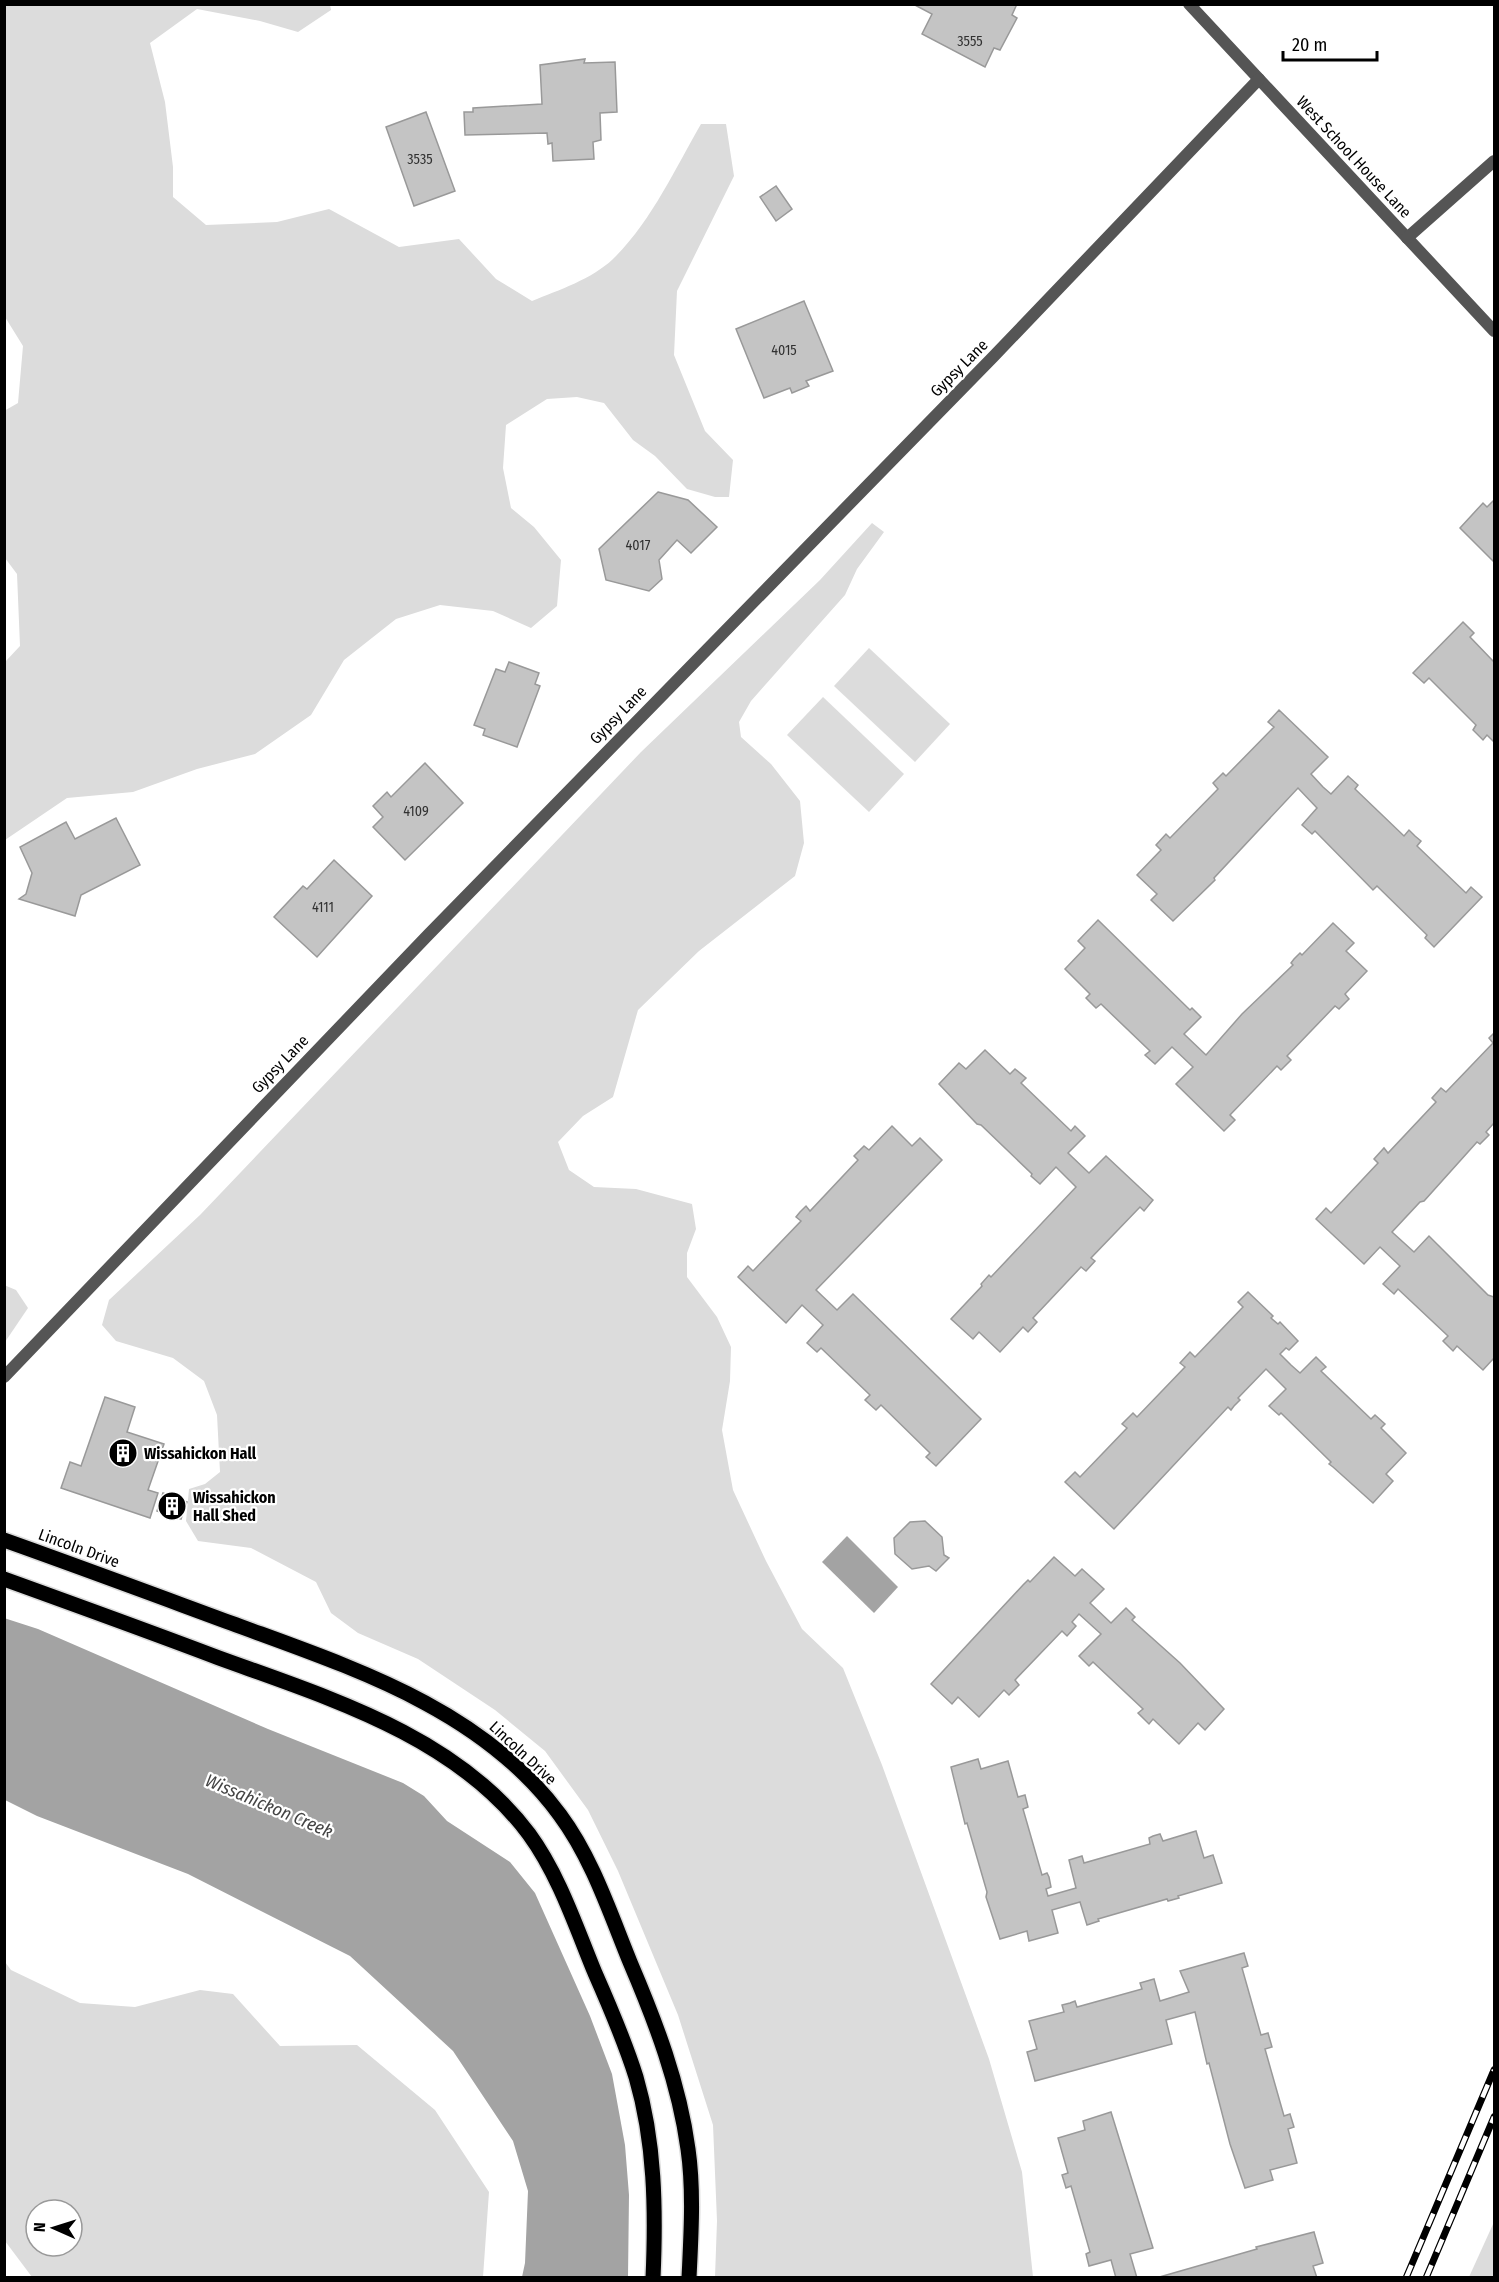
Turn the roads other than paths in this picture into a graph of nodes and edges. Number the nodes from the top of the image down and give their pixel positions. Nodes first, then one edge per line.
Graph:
1 (1189, 4) edge
2 (1258, 79) junction
3 (1494, 161) edge
4 (1407, 238) junction
5 (1494, 331) edge
6 (4, 1377) edge
7 (4, 1539) edge
8 (4, 1579) edge
9 (653, 2277) edge
10 (689, 2277) edge

1 - 2 street, West School House Lane
2 - 4 street, West School House Lane
2 - 6 street, Gypsy Lane
3 - 4 street
4 - 5 street, West School House Lane
7 - 10 main road, Lincoln Drive
8 - 9 main road

